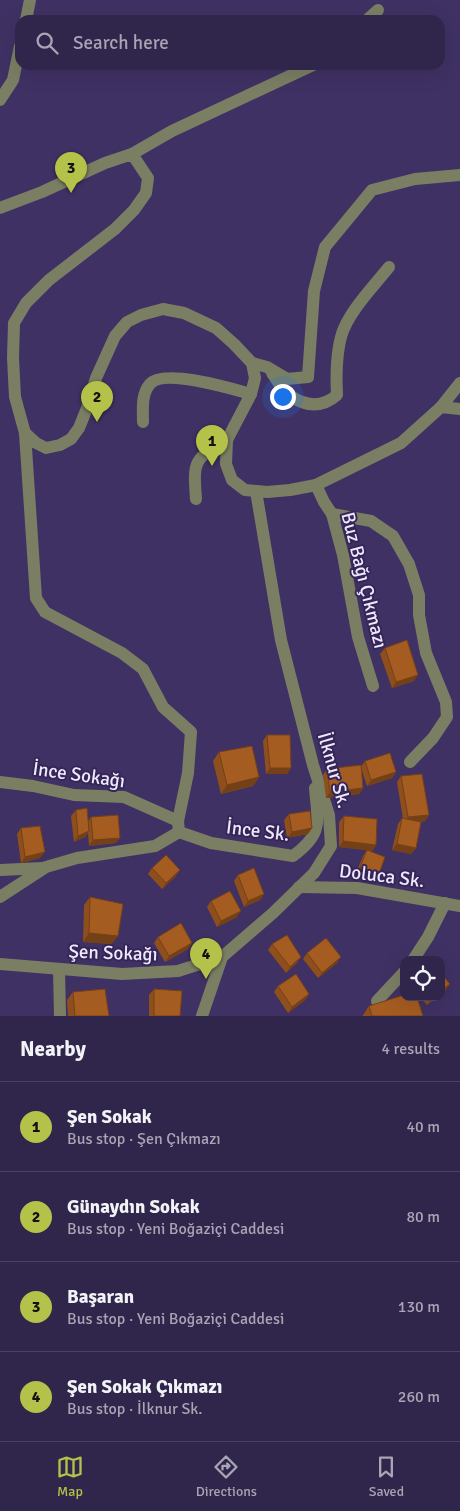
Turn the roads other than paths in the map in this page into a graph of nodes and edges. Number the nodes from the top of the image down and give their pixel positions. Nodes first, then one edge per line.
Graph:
1 (30, 0) edge
2 (378, 10) dead end
3 (27, 15) edge
4 (372, 15) edge
5 (15, 70) edge
6 (302, 70) edge
7 (0, 100) edge
8 (132, 154) junction
9 (460, 175) edge
10 (0, 208) edge
11 (389, 267) dead end
12 (252, 363) junction
13 (267, 367) junction
14 (460, 382) edge
15 (251, 394) junction
16 (441, 407) junction
17 (460, 409) edge
18 (143, 422) dead end
19 (25, 433) junction
20 (227, 440) junction
21 (316, 485) junction
22 (256, 491) junction
23 (196, 499) dead end
24 (332, 514) junction
25 (373, 686) dead end
26 (410, 762) dead end
27 (313, 765) junction
28 (0, 782) edge
29 (178, 827) junction
30 (46, 867) junction
31 (0, 870) edge
32 (299, 887) junction
33 (0, 897) edge
34 (445, 903) junction
35 (460, 906) edge
36 (416, 956) edge
37 (222, 957) junction
38 (0, 964) edge
39 (59, 969) junction
40 (400, 976) edge
41 (378, 1001) edge
42 (60, 1016) edge
43 (202, 1016) edge

1 - 3 street
2 - 4 street
5 - 7 street
6 - 8 street
8 - 10 street
8 - 19 street
9 - 13 street
11 - 13 street
12 - 13 street
12 - 15 street
12 - 19 street
14 - 16 street
15 - 18 street
15 - 20 street
16 - 17 street
16 - 21 street
19 - 29 street
20 - 22 street
20 - 23 street
21 - 22 street
21 - 24 street, Buz Bağı Çıkmazı
22 - 27 street, İlknur Sk.
24 - 25 street, Buz Bağı Çıkmazı
24 - 26 street
27 - 29 street, İnce Sk.
27 - 32 street, İlknur Sk.
28 - 29 street, İnce Sokağı
29 - 30 street
30 - 31 street
30 - 33 street
32 - 34 street, Doluca Sk.
32 - 37 street, İlknur Sk.
34 - 35 street, Doluca Sk.
34 - 36 street
37 - 39 street, Şen Sokağı
37 - 43 street
38 - 39 street, Şen Sokağı
39 - 42 street
40 - 41 street

